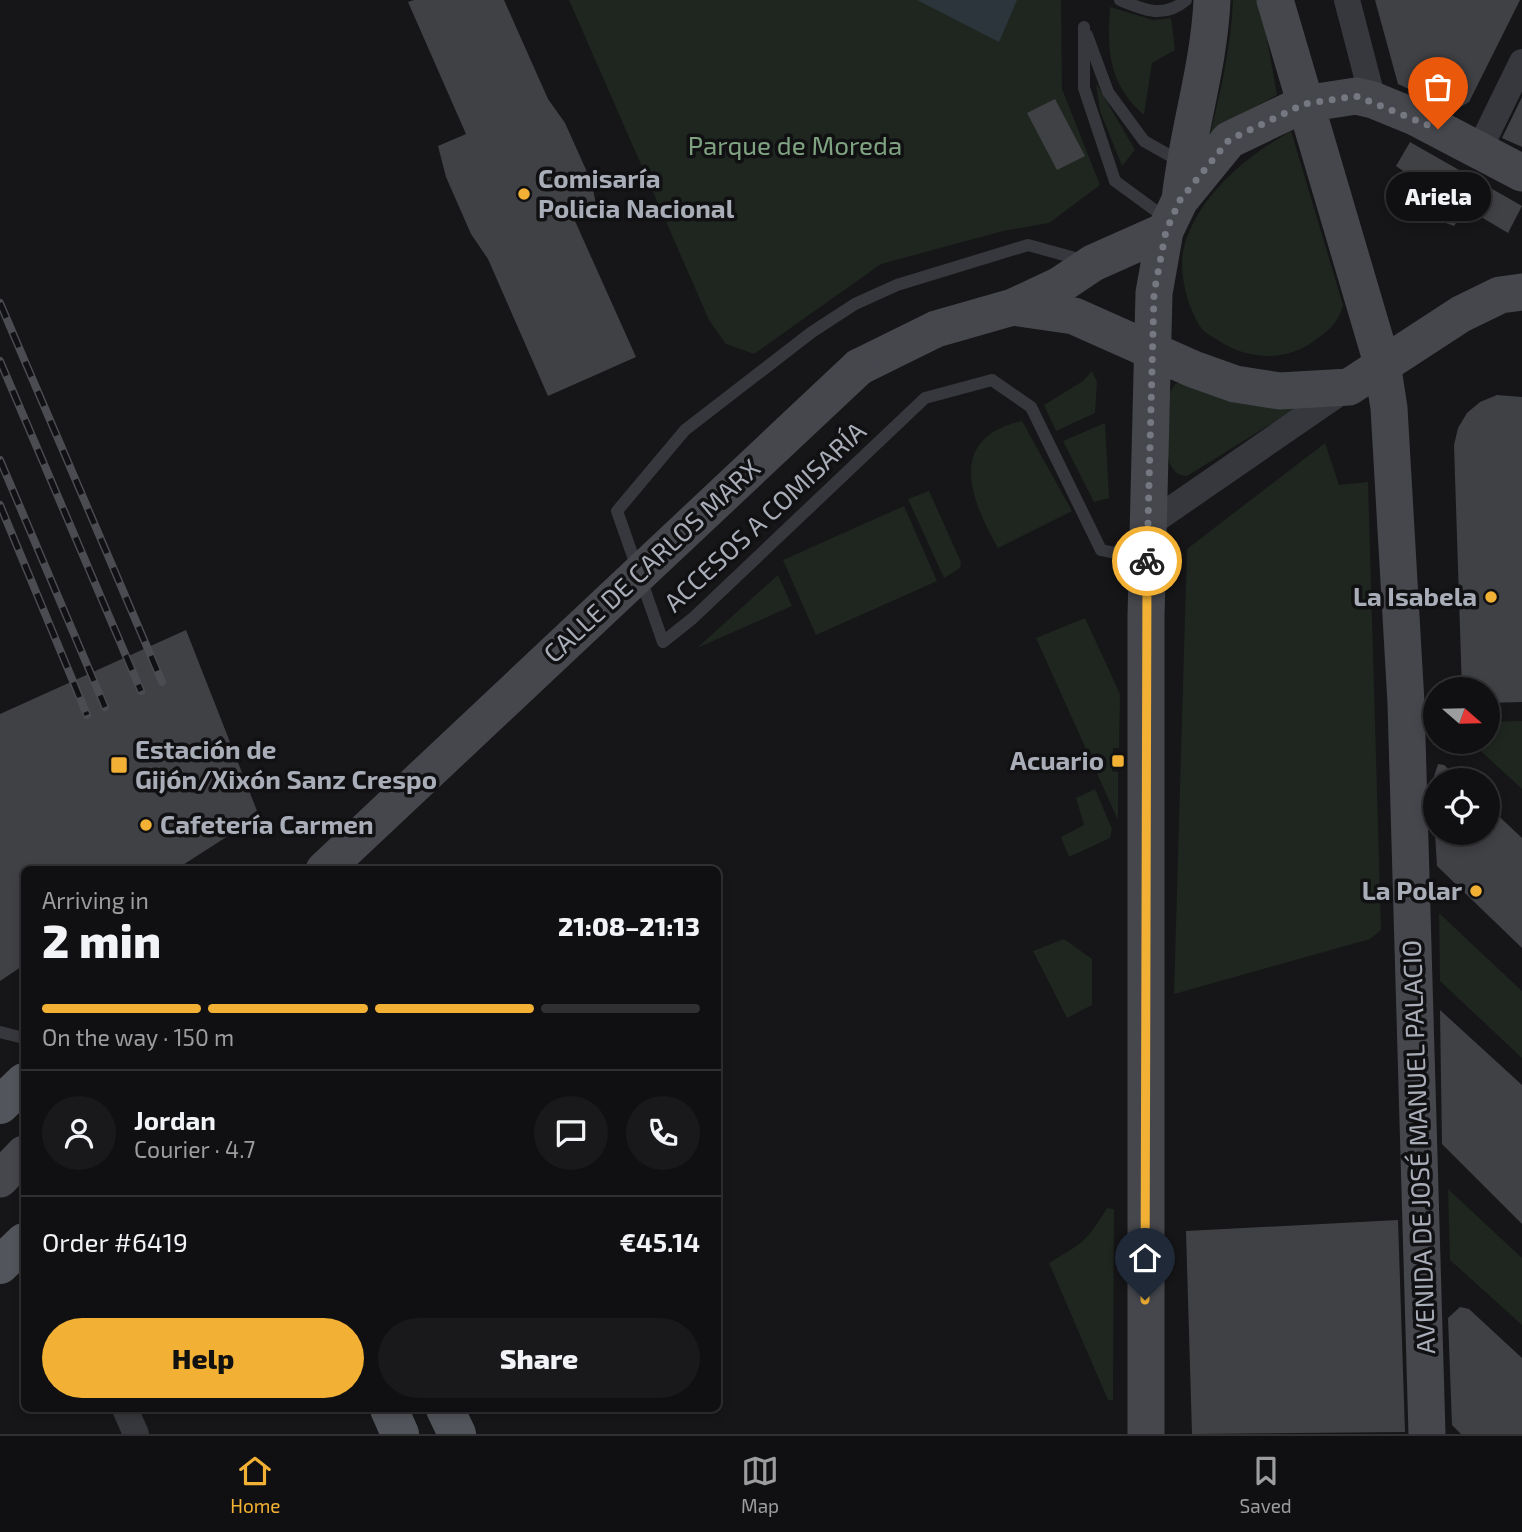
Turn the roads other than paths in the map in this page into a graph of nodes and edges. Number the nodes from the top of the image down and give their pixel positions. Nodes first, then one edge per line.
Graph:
1 (1121, 0) edge
2 (1186, 0) edge
3 (1212, 0) edge
4 (1275, 0) edge
5 (1347, 0) edge
6 (1522, 62) edge
7 (1373, 100) junction
8 (1304, 104) junction
9 (1479, 150) junction
10 (1194, 168) junction
11 (1522, 173) edge
12 (1172, 217) junction
13 (1093, 264) junction
14 (1522, 292) edge
15 (1013, 307) junction
16 (1152, 353) junction
17 (1382, 363) junction
18 (1349, 387) junction
19 (1148, 525) junction
20 (328, 866) edge
21 (0, 1032) edge
22 (21, 1037) edge
23 (0, 1076) edge
24 (21, 1081) edge
25 (21, 1085) edge
26 (0, 1105) edge
27 (21, 1157) edge
28 (0, 1179) edge
29 (21, 1245) edge
30 (0, 1265) edge
31 (126, 1412) edge
32 (390, 1412) edge
33 (447, 1412) edge
34 (136, 1434) edge
35 (400, 1434) edge
36 (457, 1434) edge
37 (1146, 1434) edge
38 (1427, 1434) edge

1 - 2 lane
3 - 10 main road
4 - 8 main road
5 - 7 street
6 - 9 street
7 - 8 main road
7 - 9 main road
8 - 10 main road
8 - 17 main road
9 - 11 main road
10 - 12 main road
10 - 12 lane
12 - 13 main road, CALLE DE CARLOS MARX
12 - 16 main road
13 - 15 main road, CALLE DE CARLOS MARX
13 - 19 lane, ACCESOS A COMISARÍA
14 - 17 main road
15 - 16 main road, CALLE DE CARLOS MARX
15 - 20 main road, CALLE DE CARLOS MARX, bridge
16 - 18 main road, CALLE DE CARLOS MARX
16 - 19 main road
17 - 18 main road
17 - 38 main road, AVENIDA DE JOSÉ MANUEL PALACIO
18 - 19 street
19 - 37 main road
21 - 22 lane
23 - 24 street
25 - 26 main road
27 - 28 main road
29 - 30 main road
31 - 34 street
32 - 35 main road
33 - 36 main road

